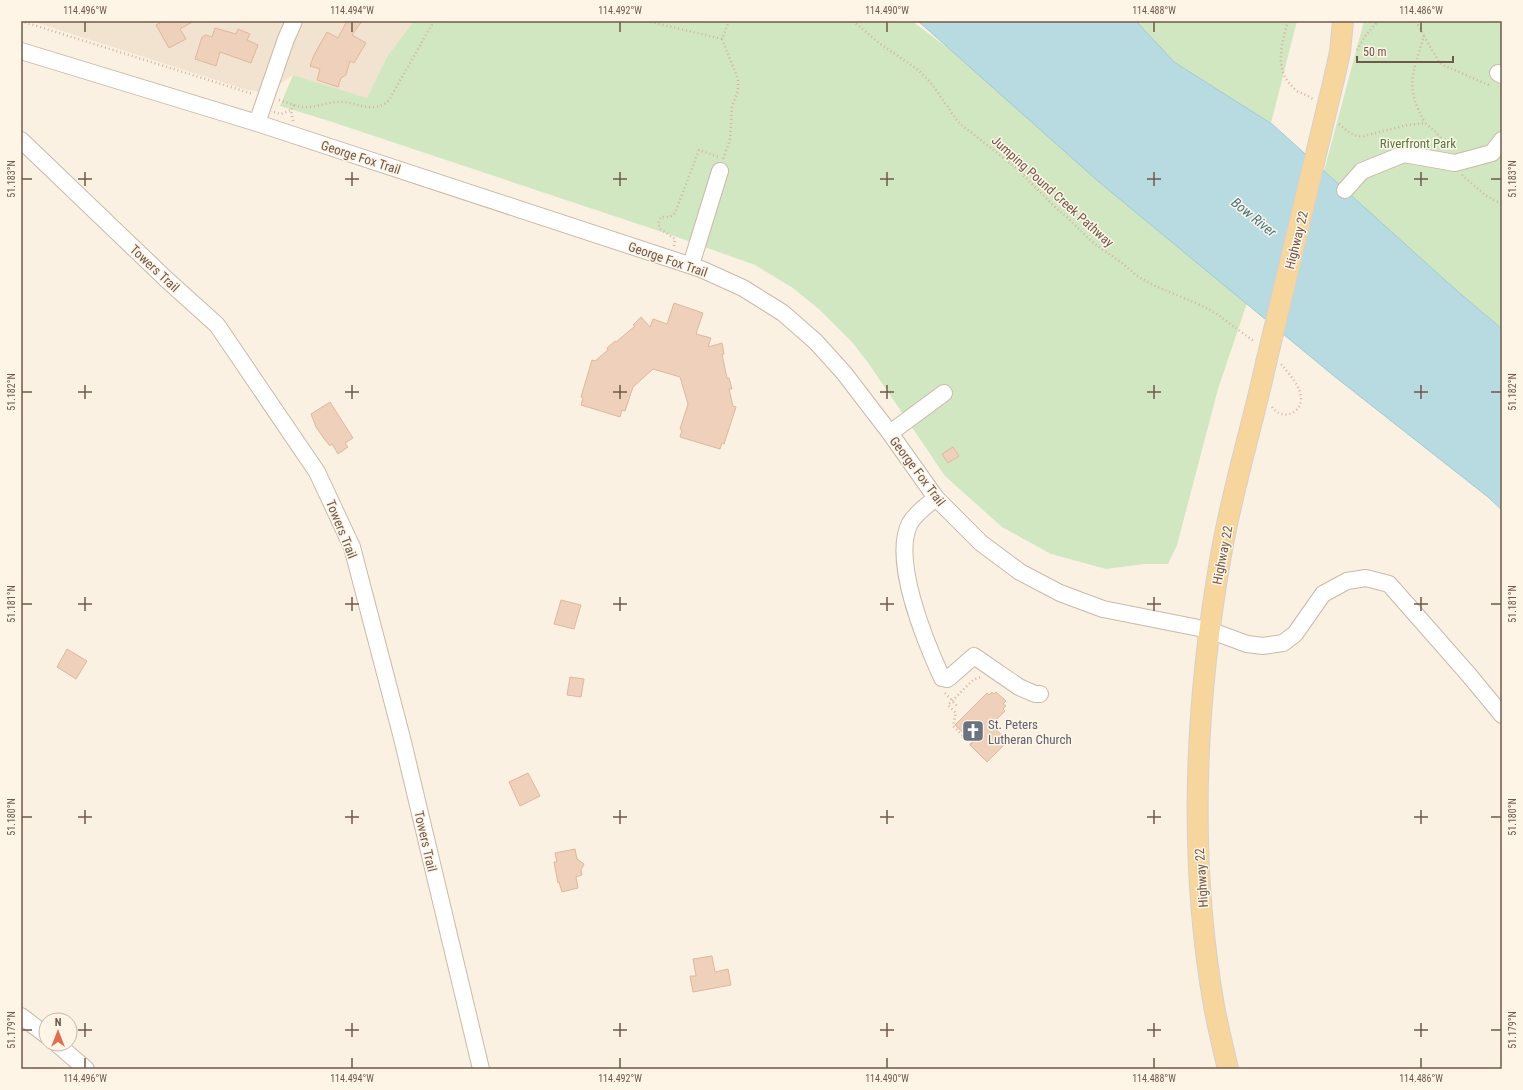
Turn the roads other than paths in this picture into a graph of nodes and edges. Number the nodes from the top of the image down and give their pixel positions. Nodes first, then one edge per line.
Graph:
1 (294, 21) edge
2 (1343, 21) edge
3 (1354, 21) edge
4 (21, 51) edge
5 (1348, 52) junction
6 (257, 123) junction
7 (21, 140) edge
8 (1502, 140) edge
9 (722, 165) road end
10 (1345, 190) dead end
11 (691, 265) junction
12 (944, 393) dead end
13 (890, 433) junction
14 (936, 498) junction
15 (1209, 630) junction
16 (1040, 694) dead end
17 (1502, 715) edge
18 (21, 1016) edge
19 (38, 1029) edge
20 (66, 1052) edge
21 (86, 1069) edge
22 (481, 1069) edge
23 (1228, 1069) edge

1 - 6 street
2 - 5 main road, Highway 22
3 - 5 main road, Highway 22
4 - 6 street, George Fox Trail
5 - 15 main road, Highway 22, bridge
6 - 11 street, George Fox Trail
7 - 22 street, Towers Trail
8 - 10 street
9 - 11 street
11 - 13 street, George Fox Trail
12 - 13 street
13 - 14 street, George Fox Trail
14 - 15 street, George Fox Trail
14 - 16 street
15 - 17 street, George Fox Trail
15 - 23 main road, Highway 22
18 - 19 street
20 - 21 street

